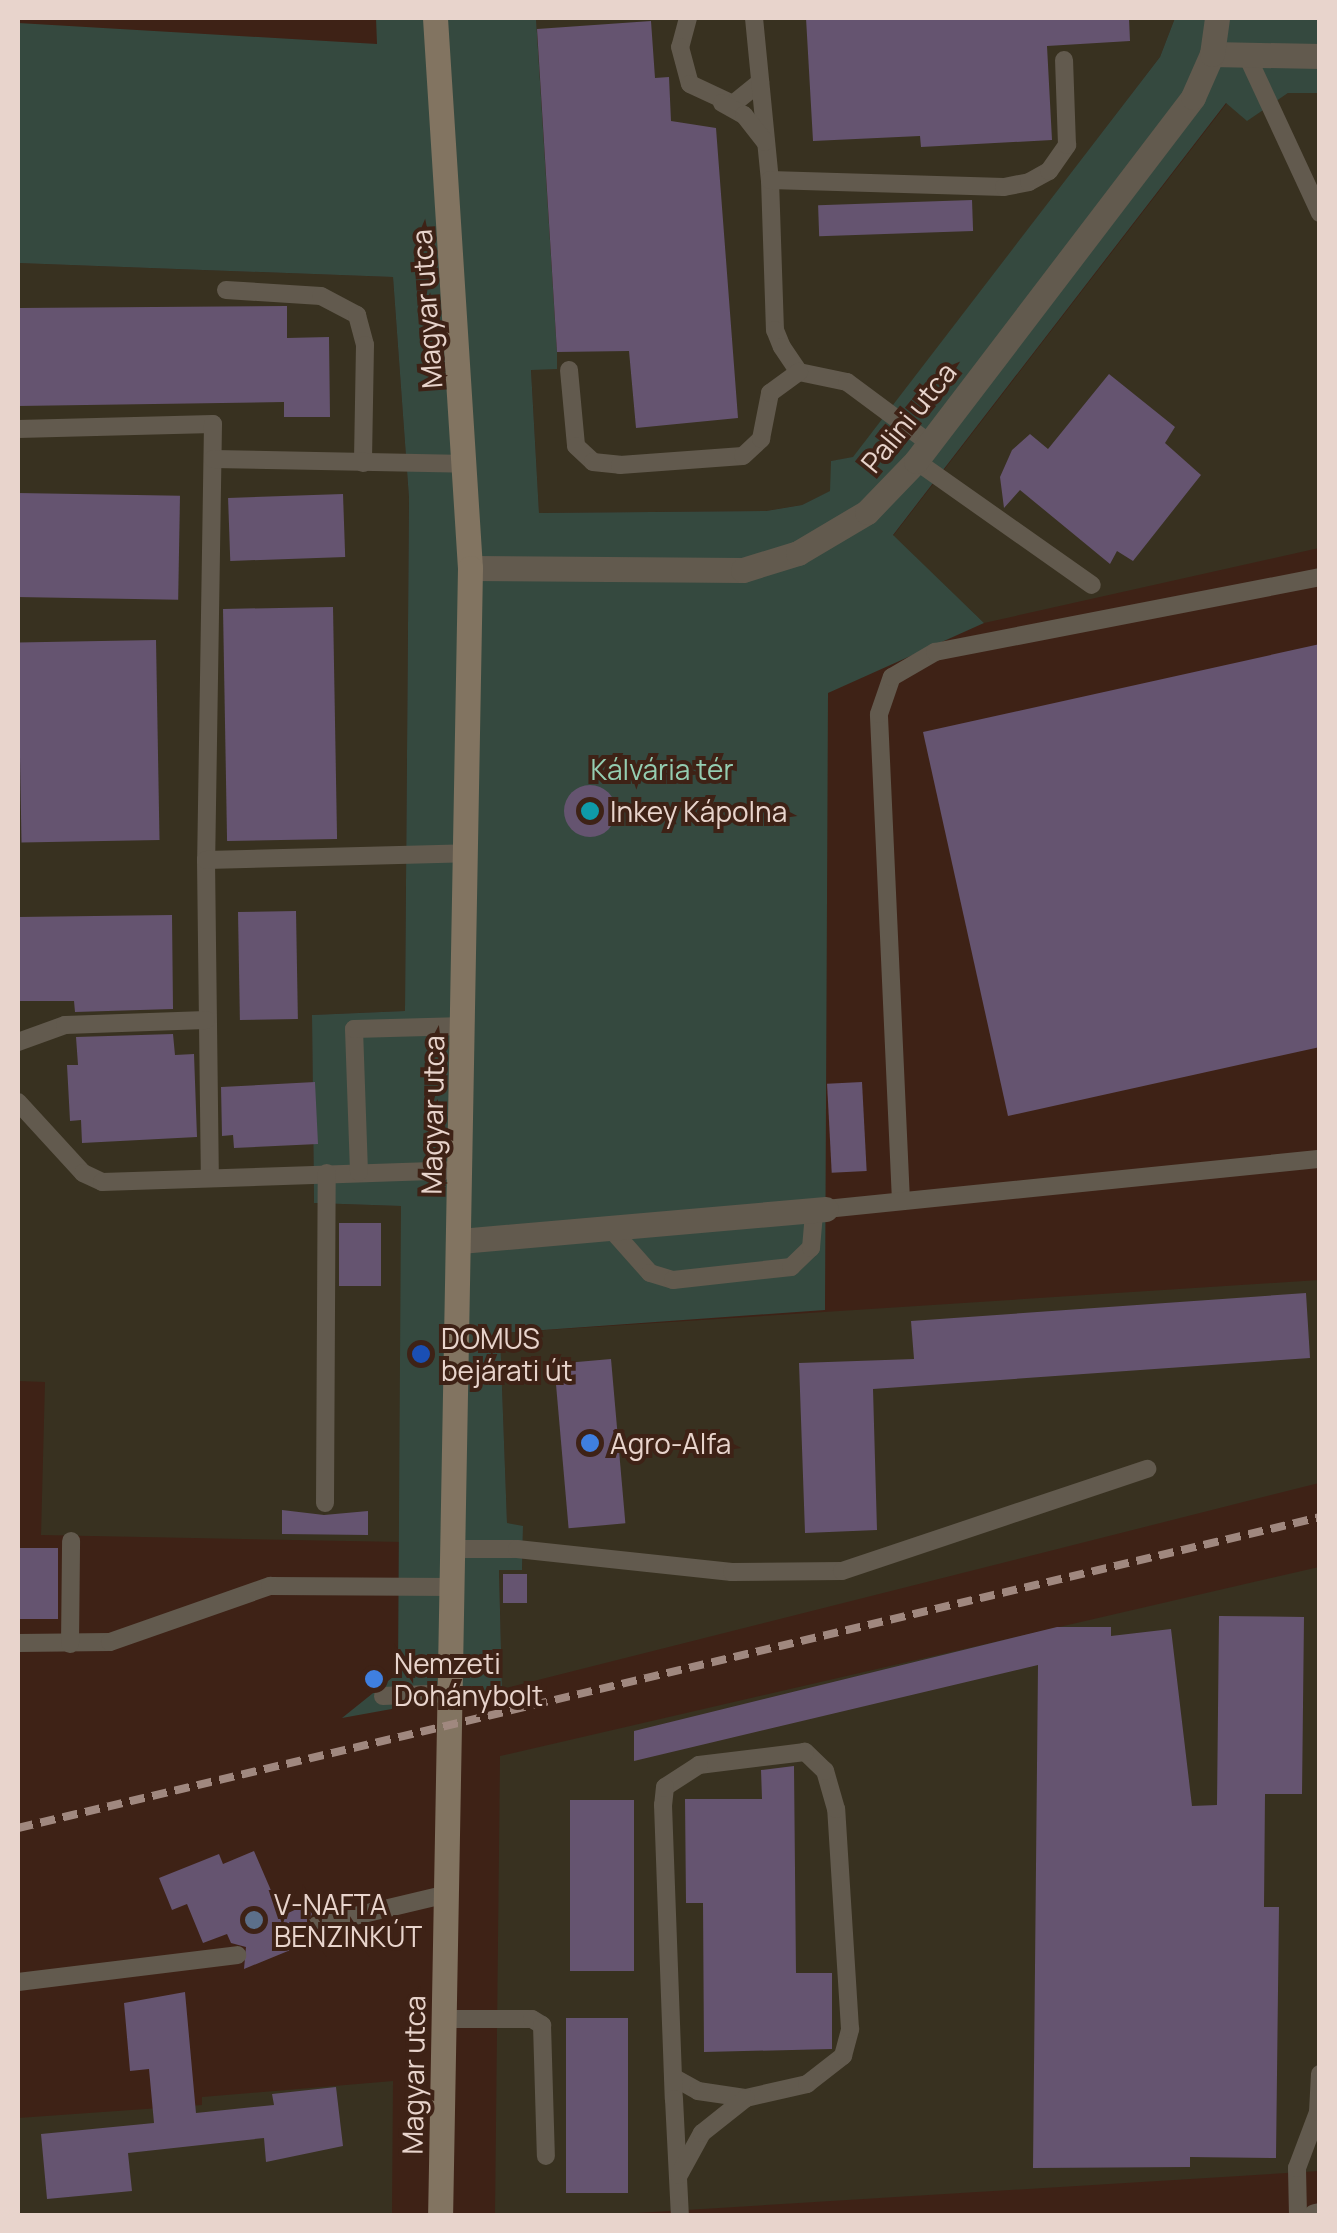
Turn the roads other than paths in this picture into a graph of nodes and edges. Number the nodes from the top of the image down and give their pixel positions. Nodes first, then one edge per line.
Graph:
1 (435, 18) edge
2 (688, 18) edge
3 (754, 18) edge
4 (1217, 18) edge
5 (1212, 54) junction
6 (1320, 56) edge
7 (1248, 58) junction
8 (1064, 60) dead end
9 (760, 82) junction
10 (722, 103) junction
11 (766, 144) junction
12 (770, 180) junction
13 (1320, 213) edge
14 (226, 290) dead end
15 (569, 370) dead end
16 (798, 372) junction
17 (18, 429) edge
18 (922, 452) junction
19 (213, 459) junction
20 (363, 463) junction
21 (467, 464) junction
22 (470, 568) junction
23 (1320, 577) edge
24 (1092, 585) dead end
25 (467, 852) junction
26 (206, 860) junction
27 (206, 1020) junction
28 (464, 1026) junction
29 (18, 1042) edge
30 (18, 1102) edge
31 (1320, 1159) edge
32 (462, 1170) junction
33 (359, 1172) junction
34 (327, 1173) junction
35 (210, 1178) junction
36 (901, 1202) junction
37 (820, 1210) junction
38 (612, 1229) junction
39 (460, 1241) junction
40 (1147, 1469) dead end
41 (324, 1504) dead end
42 (71, 1541) dead end
43 (454, 1549) junction
44 (453, 1587) junction
45 (18, 1643) edge
46 (70, 1644) junction
47 (451, 1693) junction
48 (383, 1696) dead end
49 (447, 1894) junction
50 (317, 1925) dead end
51 (237, 1955) dead end
52 (18, 1982) edge
53 (444, 2018) junction
54 (1320, 2074) edge
55 (673, 2077) junction
56 (746, 2098) junction
57 (1319, 2112) edge
58 (546, 2156) dead end
59 (678, 2177) junction
60 (440, 2216) edge
61 (680, 2216) edge
62 (1298, 2216) edge

1 - 21 main road, Magyar utca
2 - 10 lane
3 - 9 lane
4 - 5 street, Palini utca
5 - 7 street
5 - 18 street, Palini utca
6 - 7 street
7 - 13 lane
8 - 12 lane
9 - 10 lane
9 - 11 lane
10 - 11 lane
11 - 12 lane
12 - 16 lane
14 - 20 lane
15 - 16 lane
16 - 18 lane
17 - 19 lane
18 - 22 street, Palini utca
18 - 24 lane
19 - 20 lane
19 - 26 lane
20 - 21 lane
21 - 22 main road, Magyar utca
22 - 25 main road, Magyar utca
23 - 36 lane
25 - 26 lane
25 - 28 main road, Magyar utca
26 - 27 lane
27 - 29 lane
27 - 35 lane
28 - 32 main road, Magyar utca
28 - 33 lane
30 - 35 lane
31 - 36 lane
32 - 33 lane
32 - 39 main road, Magyar utca
33 - 34 lane
34 - 35 lane
34 - 41 lane
36 - 37 lane
37 - 38 street
37 - 38 lane
38 - 39 street
39 - 43 main road, Magyar utca
40 - 43 lane
42 - 46 lane
43 - 44 main road, Magyar utca
44 - 46 lane
44 - 47 main road, Magyar utca
45 - 46 lane
47 - 48 lane
47 - 49 main road, Magyar utca
49 - 50 lane
49 - 53 main road, Magyar utca
51 - 52 lane
53 - 58 lane
53 - 60 main road, Magyar utca
54 - 57 lane
55 - 56 lane
55 - 56 lane
55 - 59 lane
56 - 59 lane
57 - 62 lane
59 - 61 lane

